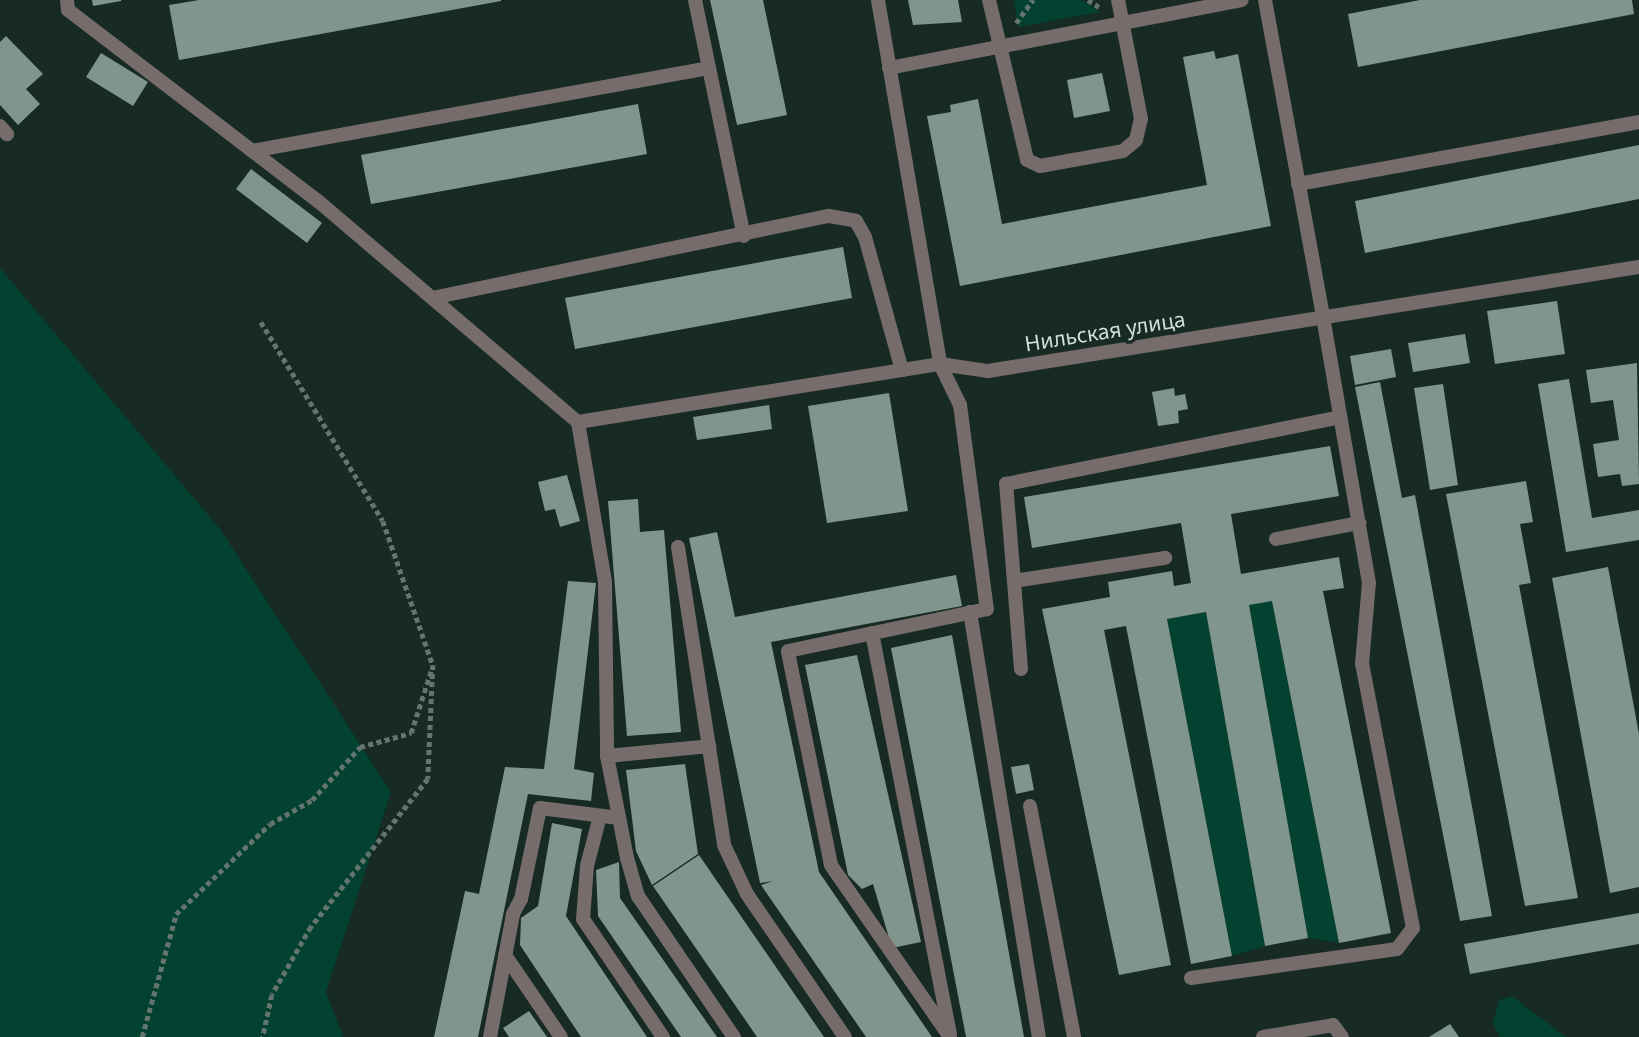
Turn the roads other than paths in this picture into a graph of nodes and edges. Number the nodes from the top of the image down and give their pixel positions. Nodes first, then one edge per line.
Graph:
1 (66, 0) edge
2 (695, 0) edge
3 (878, 0) edge
4 (989, 0) edge
5 (1118, 0) edge
6 (1241, 0) edge
7 (1265, 0) edge
8 (1122, 23) junction
9 (999, 46) junction
10 (709, 68) junction
11 (890, 68) junction
12 (1639, 122) edge
13 (253, 151) junction
14 (1298, 184) junction
15 (744, 236) junction
16 (1639, 267) edge
17 (432, 298) junction
18 (1323, 317) junction
19 (940, 364) junction
20 (902, 370) junction
21 (1340, 417) junction
22 (578, 422) junction
23 (1359, 523) junction
24 (1276, 539) dead end
25 (678, 547) dead end
26 (1165, 558) dead end
27 (1014, 581) junction
28 (970, 612) junction
29 (872, 633) junction
30 (1021, 669) dead end
31 (710, 746) junction
32 (607, 756) junction
33 (1030, 806) dead end
34 (600, 816) junction
35 (619, 818) junction
36 (505, 955) junction
37 (1191, 978) dead end
38 (490, 1037) edge
39 (561, 1037) edge
40 (663, 1037) edge
41 (734, 1037) edge
42 (845, 1037) edge
43 (950, 1037) edge
44 (1039, 1037) edge
45 (1074, 1037) edge
46 (1263, 1037) edge
47 (1342, 1037) edge

1 - 13 street
2 - 10 street
3 - 11 street
4 - 9 street
5 - 8 street
6 - 8 street
7 - 14 street
8 - 9 street
8 - 9 street
9 - 11 street
10 - 13 street
10 - 15 street
11 - 19 street
12 - 14 street
13 - 17 street
14 - 18 street
15 - 17 street
15 - 20 street
16 - 18 street, Нильская улица
17 - 22 street
18 - 19 street, Нильская улица
18 - 21 street
19 - 20 street, Нильская улица
19 - 28 street
20 - 22 street, Нильская улица
21 - 23 street
21 - 27 street
22 - 32 street
23 - 24 street
23 - 37 street
25 - 31 street
26 - 27 street
27 - 30 street
28 - 29 street
28 - 44 street
29 - 43 street
29 - 43 street
31 - 32 street
31 - 42 street
32 - 35 street
33 - 45 street
34 - 35 street
34 - 36 street
34 - 40 street
35 - 41 street
36 - 38 street
36 - 39 street
46 - 47 street

